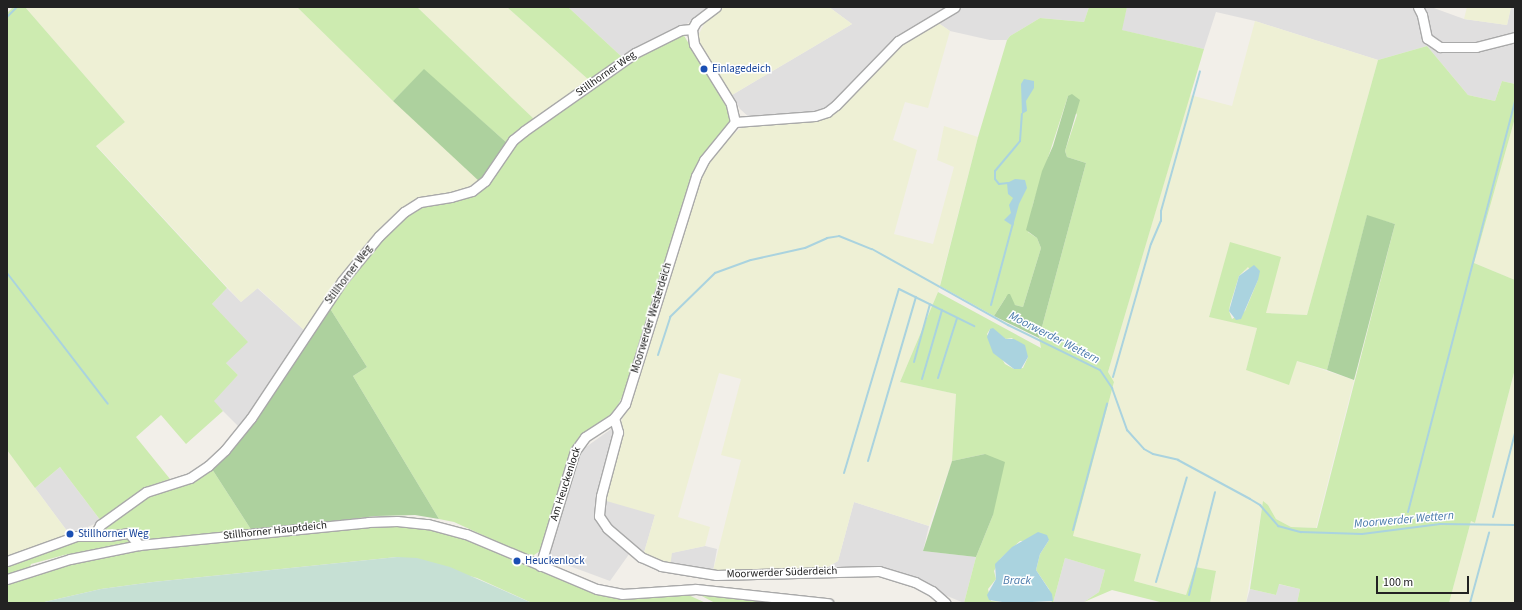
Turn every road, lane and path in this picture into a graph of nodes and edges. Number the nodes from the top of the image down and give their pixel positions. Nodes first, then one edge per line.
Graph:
1 (716, 7) edge
2 (955, 7) edge
3 (1418, 7) edge
4 (692, 29) junction
5 (1515, 37) edge
6 (735, 122) junction
7 (614, 418) junction
8 (94, 536) junction
9 (139, 545) junction
10 (7, 561) edge
11 (540, 566) junction
12 (7, 578) edge
13 (828, 603) edge
14 (946, 603) edge

1 - 4 street
2 - 6 street
3 - 5 street
4 - 6 street
4 - 8 street, Stillhorner Weg
6 - 7 street, Moorwerder Westerdeich
7 - 11 street, Am Heuckenlock
7 - 14 street, Moorwerder Süderdeich
8 - 9 street
8 - 10 street
9 - 11 street, Stillhorner Hauptdeich
9 - 12 street, Stillhorner Hauptdeich
11 - 13 street, Stillhorner Hauptdeich

